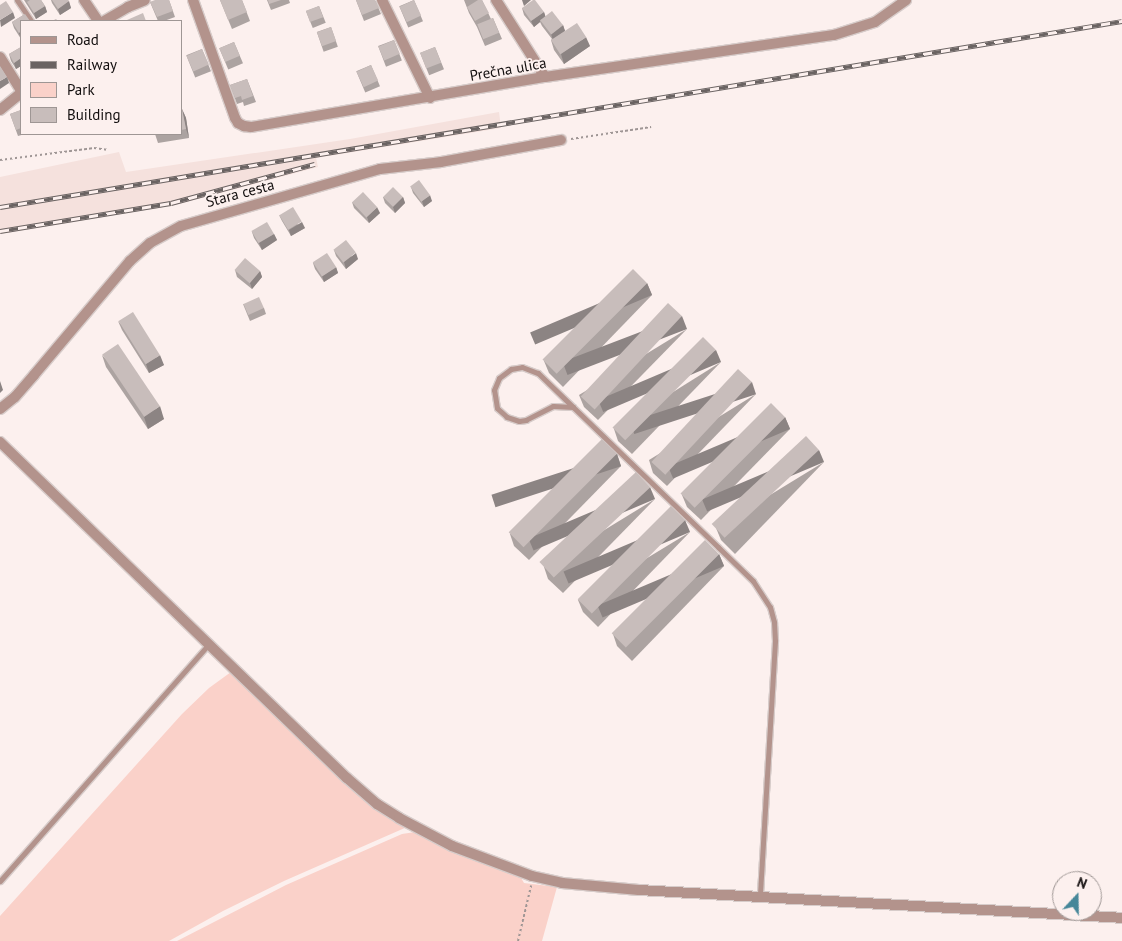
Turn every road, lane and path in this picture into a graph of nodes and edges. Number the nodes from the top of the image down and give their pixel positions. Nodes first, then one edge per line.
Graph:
1 (17, 0) edge
2 (84, 0) edge
3 (145, 0) edge
4 (193, 0) edge
5 (382, 0) edge
6 (496, 0) edge
7 (906, 0) edge
8 (30, 20) edge
9 (97, 20) edge
10 (106, 20) edge
11 (0, 57) edge
12 (545, 78) junction
13 (20, 90) edge
14 (20, 93) edge
15 (430, 98) junction
16 (0, 110) edge
17 (650, 127) dead end
18 (561, 140) joint
19 (109, 150) dead end
20 (0, 160) edge
21 (573, 407) junction
22 (0, 409) edge
23 (0, 442) edge
24 (208, 645) junction
25 (534, 877) junction
26 (0, 881) edge
27 (760, 897) junction
28 (1122, 918) edge
29 (518, 941) edge

1 - 8 lane
2 - 9 street
3 - 10 street
4 - 15 street, Prečna ulica
5 - 15 street
6 - 12 street
7 - 12 street, Prečna ulica
11 - 13 street
12 - 15 street, Prečna ulica
14 - 16 street
17 - 18 path
18 - 22 street, Stara cesta
19 - 20 path
21 - 21 lane
21 - 27 lane
23 - 24 street
24 - 25 street
24 - 26 lane
25 - 27 street
25 - 29 path
27 - 28 street

